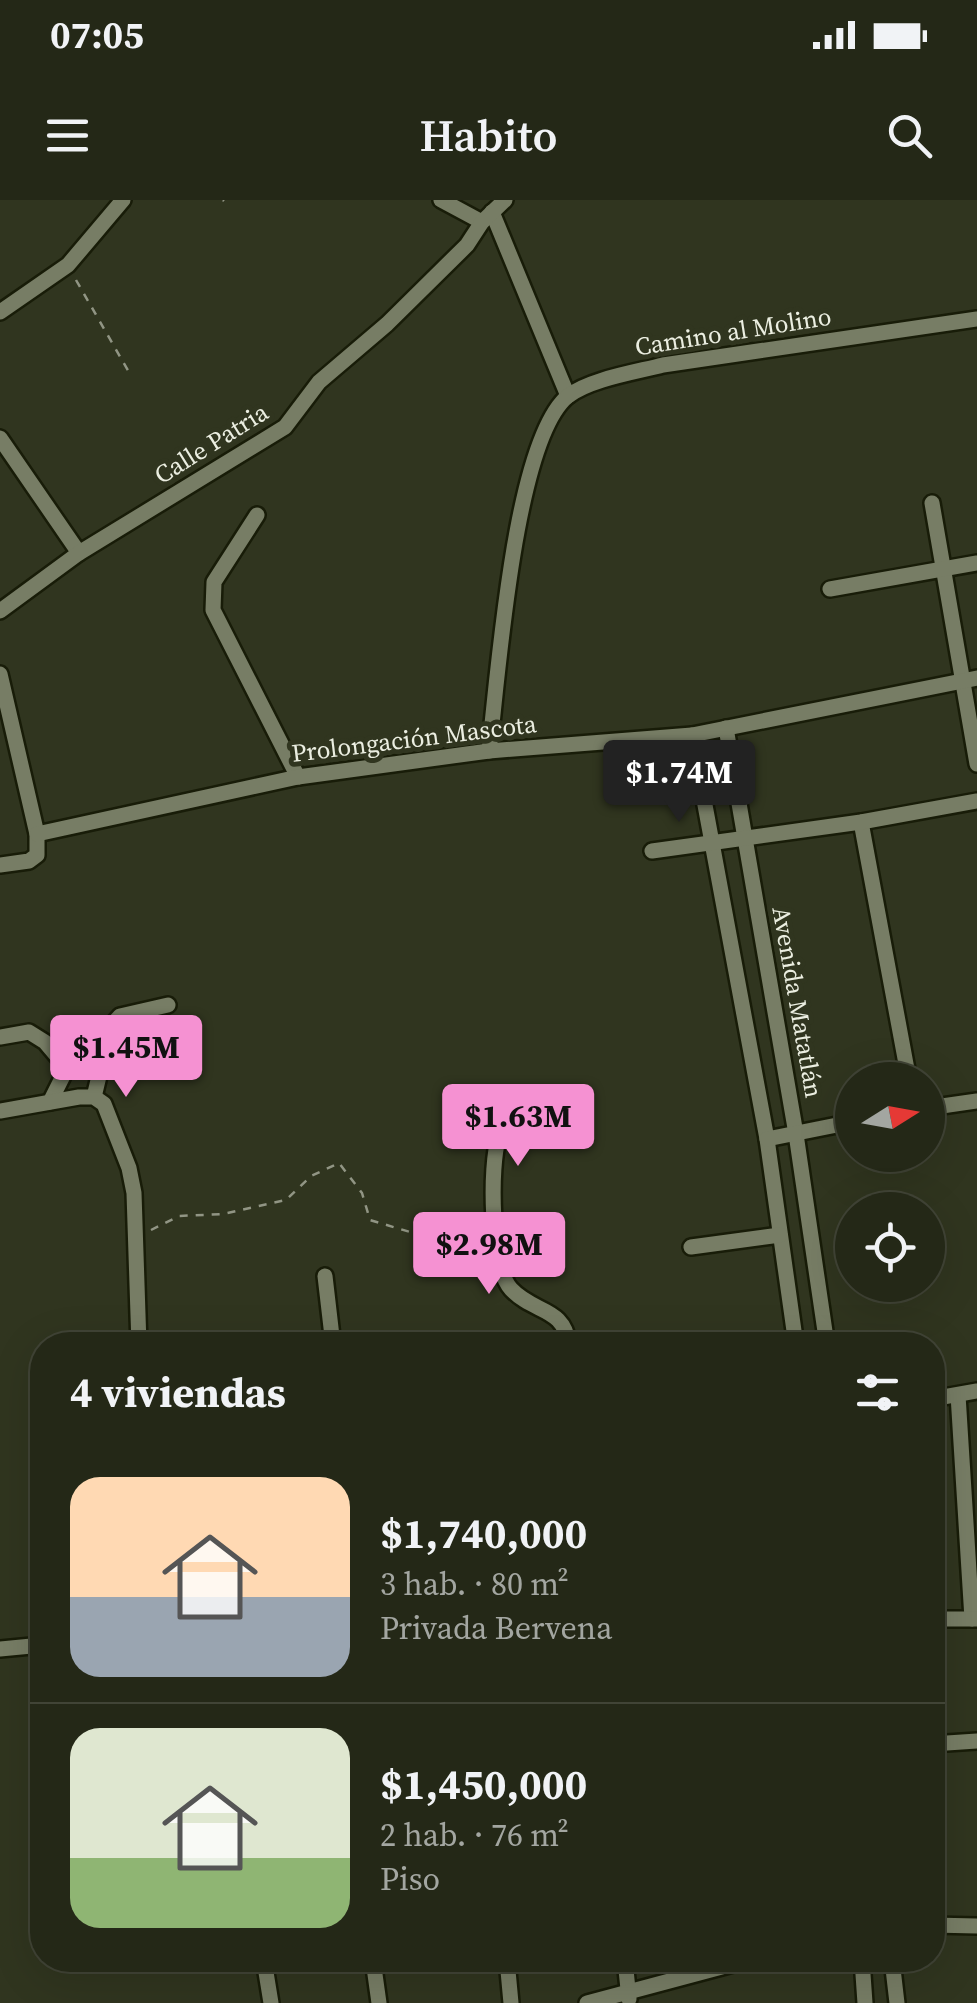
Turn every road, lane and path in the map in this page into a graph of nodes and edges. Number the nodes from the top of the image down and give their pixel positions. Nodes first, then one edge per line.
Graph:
1 (123, 200) edge
2 (442, 200) edge
3 (506, 200) edge
4 (487, 217) junction
5 (68, 265) junction
6 (0, 312) edge
7 (977, 319) edge
8 (130, 374) dead end
9 (568, 396) junction
10 (0, 438) edge
11 (932, 503) dead end
12 (257, 515) dead end
13 (79, 553) junction
14 (977, 563) edge
15 (944, 569) junction
16 (830, 588) dead end
17 (0, 611) edge
18 (0, 674) edge
19 (970, 679) edge
20 (726, 728) junction
21 (692, 735) junction
22 (488, 751) junction
23 (977, 764) edge
24 (298, 777) junction
25 (977, 802) edge
26 (861, 822) junction
27 (36, 834) junction
28 (745, 838) junction
29 (712, 843) junction
30 (652, 851) dead end
31 (0, 865) edge
32 (168, 1005) dead end
33 (0, 1036) edge
34 (906, 1062) edge
35 (102, 1066) junction
36 (67, 1068) junction
37 (94, 1097) junction
38 (977, 1101) edge
39 (50, 1102) junction
40 (945, 1106) edge
41 (524, 1108) dead end
42 (0, 1111) edge
43 (835, 1126) edge
44 (796, 1134) junction
45 (767, 1139) junction
46 (494, 1220) junction
47 (780, 1235) junction
48 (136, 1238) junction
49 (691, 1247) dead end
50 (325, 1276) dead end
51 (139, 1332) edge
52 (331, 1332) edge
53 (567, 1332) edge
54 (794, 1332) edge
55 (825, 1332) edge
56 (977, 1391) edge
57 (958, 1395) junction
58 (945, 1397) edge
59 (975, 1619) edge
60 (945, 1620) edge
61 (30, 1646) edge
62 (0, 1648) edge
63 (977, 1741) edge
64 (945, 1743) edge
65 (945, 1925) edge
66 (977, 1926) edge
67 (266, 1972) edge
68 (375, 1972) edge
69 (508, 1972) edge
70 (627, 1972) edge
71 (709, 1972) edge
72 (863, 1972) edge
73 (893, 1972) edge
74 (629, 1998) edge
75 (271, 2003) edge
76 (379, 2003) edge
77 (512, 2003) edge
78 (587, 2003) edge
79 (866, 2003) edge
80 (897, 2003) edge

1 - 5 street
2 - 4 street
3 - 4 street, Calle Patria
4 - 9 street
4 - 13 street, Calle Patria
5 - 6 street
5 - 8 path
7 - 9 street, Camino al Molino
9 - 22 street
10 - 13 street
11 - 15 street
12 - 24 street
13 - 17 street, Calle Patria
14 - 15 street
15 - 16 street
15 - 19 street
18 - 27 street
19 - 20 street, Prolongación Mascota
19 - 23 street
20 - 21 street, Prolongación Mascota
20 - 28 street, Avenida Matatlán
21 - 22 street, Prolongación Mascota
21 - 29 street
22 - 24 street, Prolongación Mascota
24 - 27 street, Prolongación Mascota
25 - 26 street
26 - 28 street
26 - 34 street
27 - 31 street
28 - 29 street
28 - 44 street, Avenida Matatlán
29 - 30 street
29 - 45 street
32 - 35 street
33 - 36 street
35 - 36 street
35 - 37 street
36 - 39 street
37 - 39 street
37 - 48 street
38 - 40 street
39 - 42 street
41 - 46 street
43 - 44 street
44 - 45 street
44 - 55 street, Avenida Matatlán
45 - 47 street
46 - 48 path
46 - 53 street
47 - 49 street
47 - 54 street
48 - 51 street
50 - 52 street
56 - 57 street
57 - 58 street
57 - 59 street
59 - 60 street
61 - 62 street
63 - 64 street
65 - 66 street
67 - 75 street
68 - 76 street
69 - 77 street
70 - 74 street
71 - 74 street
72 - 79 street
73 - 80 street
74 - 78 street

